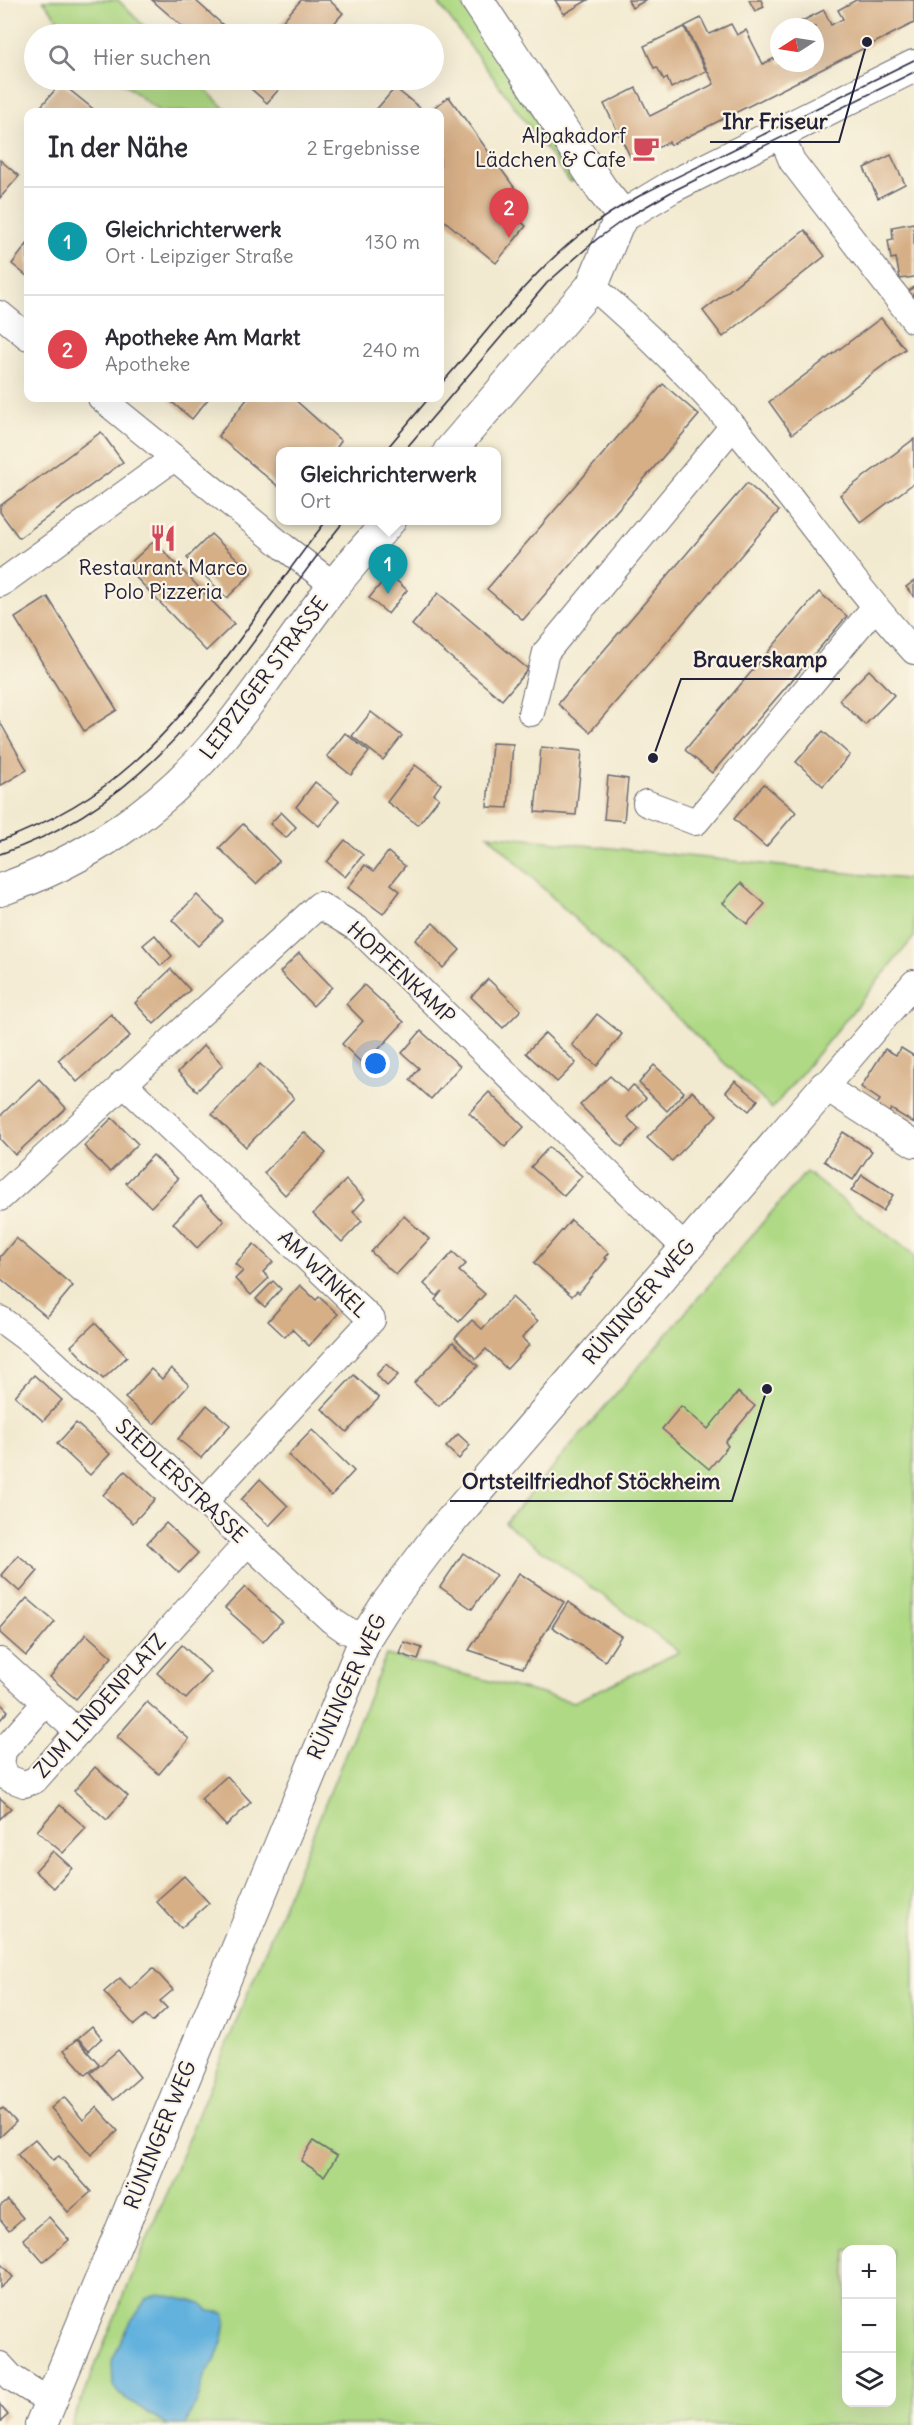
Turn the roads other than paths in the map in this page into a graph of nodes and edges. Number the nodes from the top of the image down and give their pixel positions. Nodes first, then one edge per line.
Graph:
1 (477, 0) edge
2 (914, 66) edge
3 (780, 132) junction
4 (623, 216) junction
5 (592, 286) junction
6 (0, 314) edge
7 (914, 320) edge
8 (24, 335) edge
9 (106, 402) edge
10 (733, 426) junction
11 (453, 447) edge
12 (174, 458) junction
13 (386, 525) edge
14 (336, 583) junction
15 (0, 584) edge
16 (874, 608) junction
17 (914, 651) edge
18 (531, 713) dead end
19 (646, 803) dead end
20 (0, 890) edge
21 (914, 983) edge
22 (123, 1083) junction
23 (825, 1087) junction
24 (914, 1144) edge
25 (0, 1198) edge
26 (685, 1248) junction
27 (0, 1319) edge
28 (204, 1502) junction
29 (247, 1543) junction
30 (367, 1635) junction
31 (0, 1661) edge
32 (45, 1703) junction
33 (78, 1732) junction
34 (0, 2365) edge
35 (46, 2414) edge

1 - 4 street
2 - 3 street
3 - 4 street
3 - 7 street
4 - 5 street
5 - 10 street
5 - 11 street
6 - 8 street
9 - 12 street
10 - 16 street
10 - 18 street
12 - 14 street
12 - 15 street
13 - 14 street, LEIPZIGER STRASSE
14 - 20 street, LEIPZIGER STRASSE
16 - 17 street
16 - 19 street
21 - 23 street, RÜNINGER WEG
22 - 25 street, HOPFENKAMP
22 - 26 street, HOPFENKAMP
22 - 28 street, AM WINKEL
23 - 24 street
23 - 26 street, RÜNINGER WEG
26 - 30 street, RÜNINGER WEG
27 - 28 street, SIEDLERSTRASSE
28 - 29 street, SIEDLERSTRASSE
29 - 30 street, SIEDLERSTRASSE
29 - 33 street, ZUM LINDENPLATZ
30 - 35 street, RÜNINGER WEG
31 - 32 street
32 - 33 street
32 - 33 street, ZUM LINDENPLATZ
34 - 35 street

